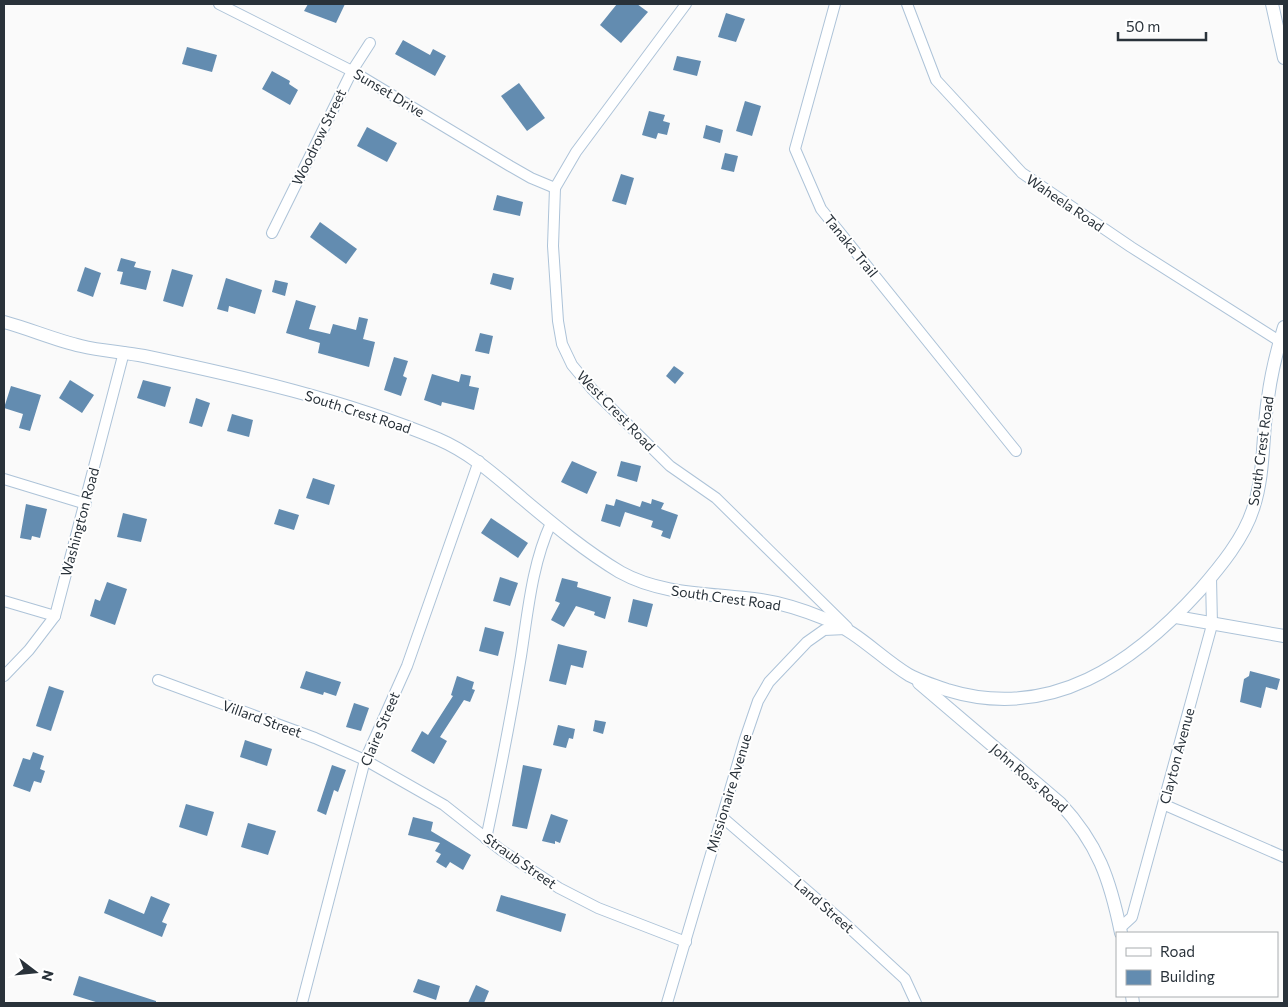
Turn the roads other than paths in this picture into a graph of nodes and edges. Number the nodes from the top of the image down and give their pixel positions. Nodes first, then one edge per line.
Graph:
1 (219, 4) edge
2 (686, 4) edge
3 (835, 4) edge
4 (907, 4) edge
5 (1272, 4) edge
6 (370, 43) dead end
7 (1284, 58) edge
8 (352, 71) junction
9 (555, 188) junction
10 (272, 233) dead end
11 (4, 322) edge
12 (1284, 327) edge
13 (1282, 344) edge
14 (124, 352) junction
15 (1016, 451) dead end
16 (479, 461) junction
17 (4, 479) edge
18 (86, 504) junction
19 (550, 522) junction
20 (1211, 577) junction
21 (4, 601) edge
22 (56, 616) junction
23 (1176, 617) junction
24 (1212, 625) junction
25 (849, 629) junction
26 (1284, 636) edge
27 (4, 676) edge
28 (911, 676) junction
29 (158, 680) dead end
30 (365, 760) junction
31 (1164, 805) junction
32 (722, 817) junction
33 (486, 839) junction
34 (1284, 857) edge
35 (1121, 930) edge
36 (686, 942) junction
37 (302, 1003) edge
38 (667, 1003) edge
39 (916, 1003) edge

1 - 8 street, Sunset Drive
2 - 9 street, West Crest Road
3 - 15 street, Tanaka Trail
4 - 13 street, Waheela Road
5 - 7 street
6 - 8 street, Woodrow Street
8 - 9 street, Sunset Drive
8 - 10 street, Woodrow Street
9 - 25 street, West Crest Road
11 - 14 street, South Crest Road
12 - 13 street, South Crest Road
13 - 20 street, South Crest Road
14 - 16 street, South Crest Road
14 - 18 street, Washington Road
16 - 19 street, South Crest Road
16 - 30 street, Claire Street
17 - 18 street
18 - 22 street, Washington Road
19 - 25 street, South Crest Road
19 - 33 street
20 - 23 street, South Crest Road
20 - 24 street, Clayton Avenue
21 - 22 street
22 - 27 street, Washington Road
23 - 24 street
23 - 28 street, South Crest Road
24 - 26 street
24 - 31 street, Clayton Avenue
25 - 28 street, South Crest Road
25 - 32 street, Missionaire Avenue
28 - 35 street, John Ross Road
29 - 30 street, Villard Street
30 - 33 street, Straub Street
30 - 37 street, Claire Street
31 - 34 street
31 - 35 street, Clayton Avenue
32 - 36 street, Missionaire Avenue
32 - 39 street, Land Street
33 - 36 street, Straub Street
36 - 38 street, Missionaire Avenue

